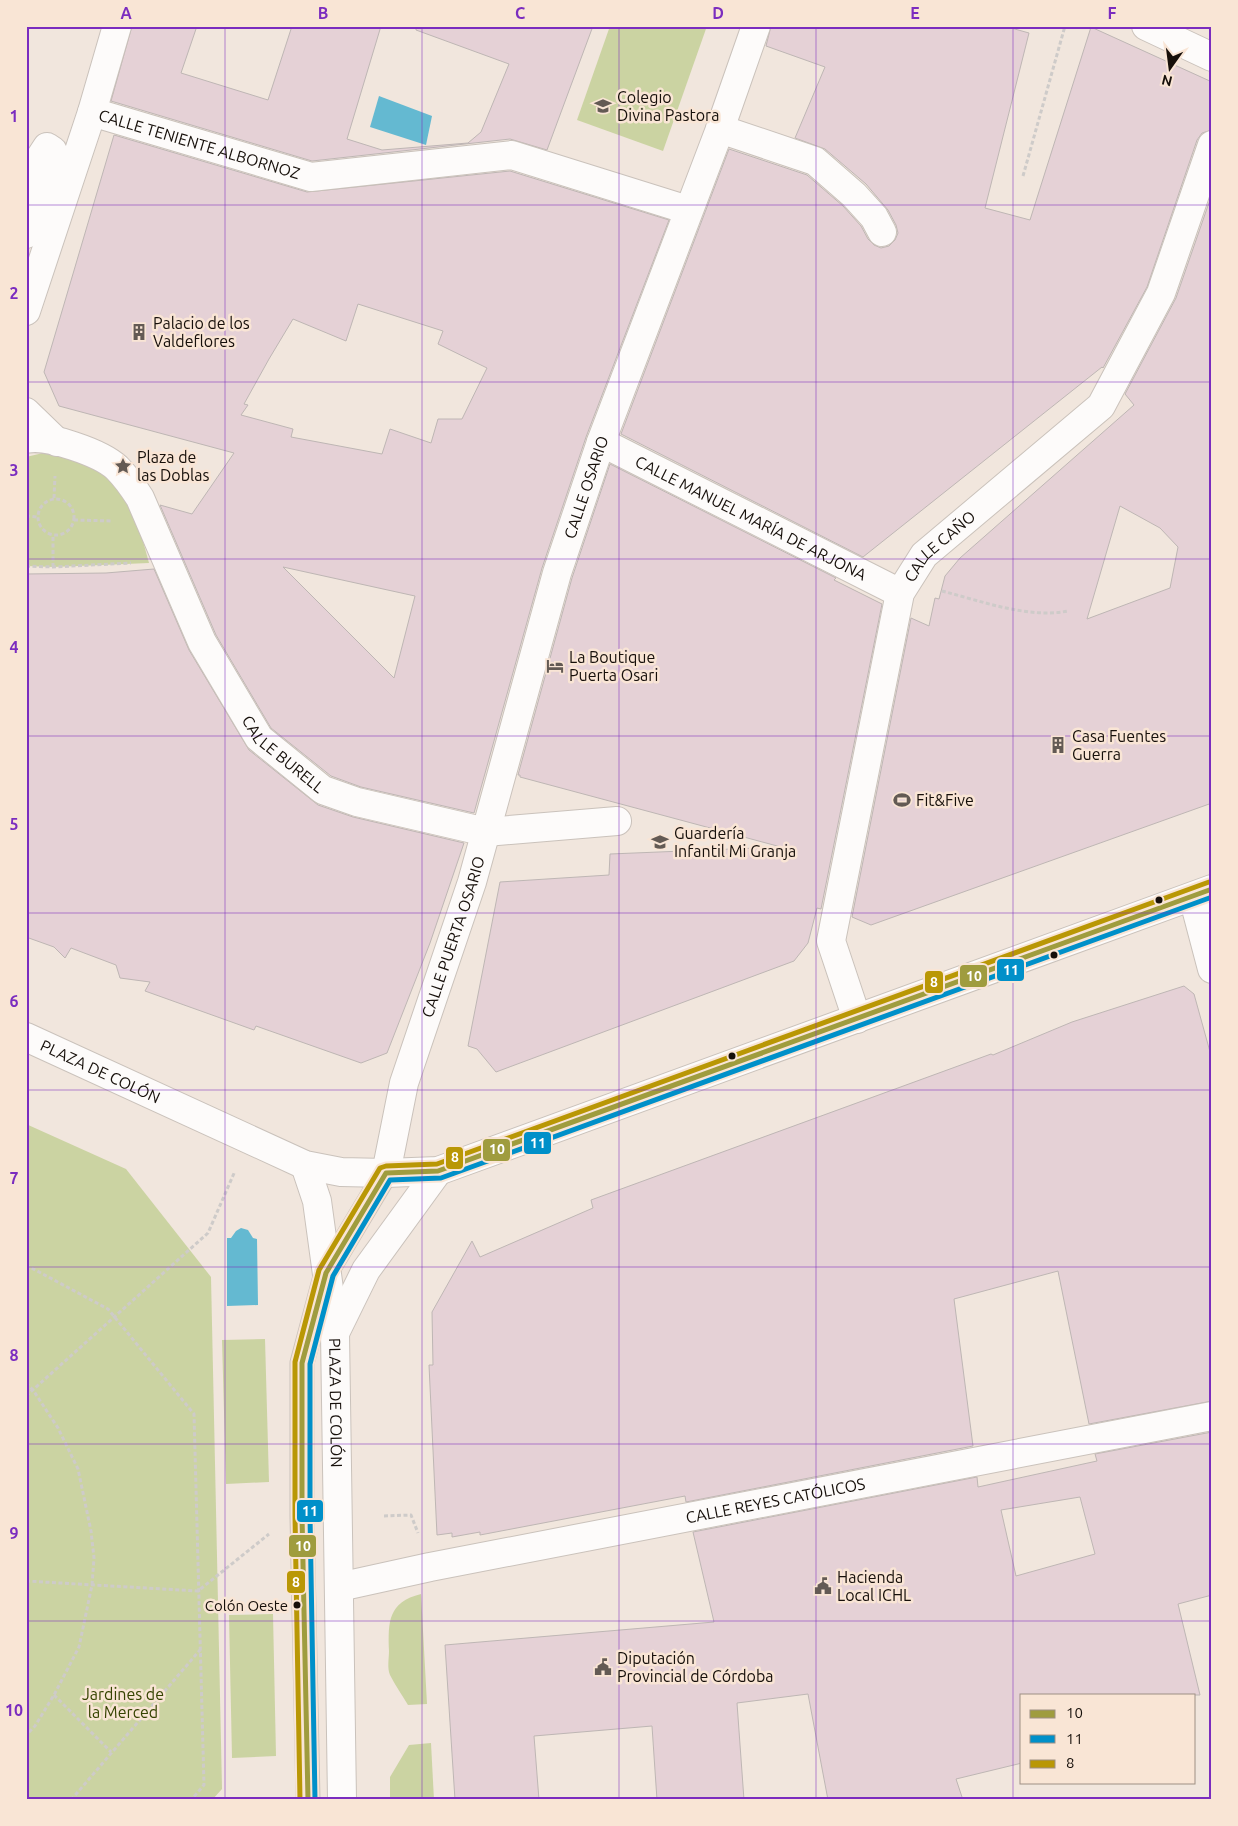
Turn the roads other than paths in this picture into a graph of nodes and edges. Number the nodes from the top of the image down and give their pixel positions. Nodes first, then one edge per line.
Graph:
1 (117, 26) edge
2 (756, 26) edge
3 (1146, 26) edge
4 (1212, 57) edge
5 (92, 112) junction
6 (720, 129) junction
7 (1212, 145) edge
8 (26, 179) edge
9 (688, 210) junction
10 (882, 232) dead end
11 (26, 234) edge
12 (26, 311) edge
13 (26, 412) edge
14 (26, 439) edge
15 (57, 442) junction
16 (601, 442) junction
17 (903, 588) junction
18 (617, 820) dead end
19 (486, 832) junction
20 (1202, 893) edge
21 (1212, 969) edge
22 (857, 1019) junction
23 (26, 1036) edge
24 (305, 1165) junction
25 (438, 1171) junction
26 (386, 1173) junction
27 (326, 1273) junction
28 (335, 1333) junction
29 (1212, 1416) edge
30 (339, 1587) junction
31 (308, 1800) edge
32 (342, 1800) edge

1 - 5 street
2 - 6 street, CALLE OSARIO
3 - 4 street
5 - 9 street, CALLE TENIENTE ALBORNOZ
5 - 12 street
6 - 9 street, CALLE OSARIO
6 - 10 street
7 - 17 street, CALLE CAÑO
8 - 11 street
9 - 16 street, CALLE OSARIO
13 - 15 street
14 - 15 street
15 - 19 street, CALLE BURELL
16 - 17 street, CALLE MANUEL MARÍA DE ARJONA
16 - 19 street, CALLE OSARIO
17 - 22 street, CALLE CAÑO
18 - 19 street
19 - 26 street, CALLE PUERTA OSARIO
20 - 21 street
20 - 22 street
22 - 25 street
23 - 24 street, PLAZA DE COLÓN
24 - 26 street
24 - 27 street, PLAZA DE COLÓN
25 - 26 street
25 - 28 street
26 - 27 lane
27 - 28 street, PLAZA DE COLÓN
27 - 31 lane
28 - 30 street, PLAZA DE COLÓN
29 - 30 street, CALLE REYES CATÓLICOS
30 - 32 street, PLAZA DE COLÓN

